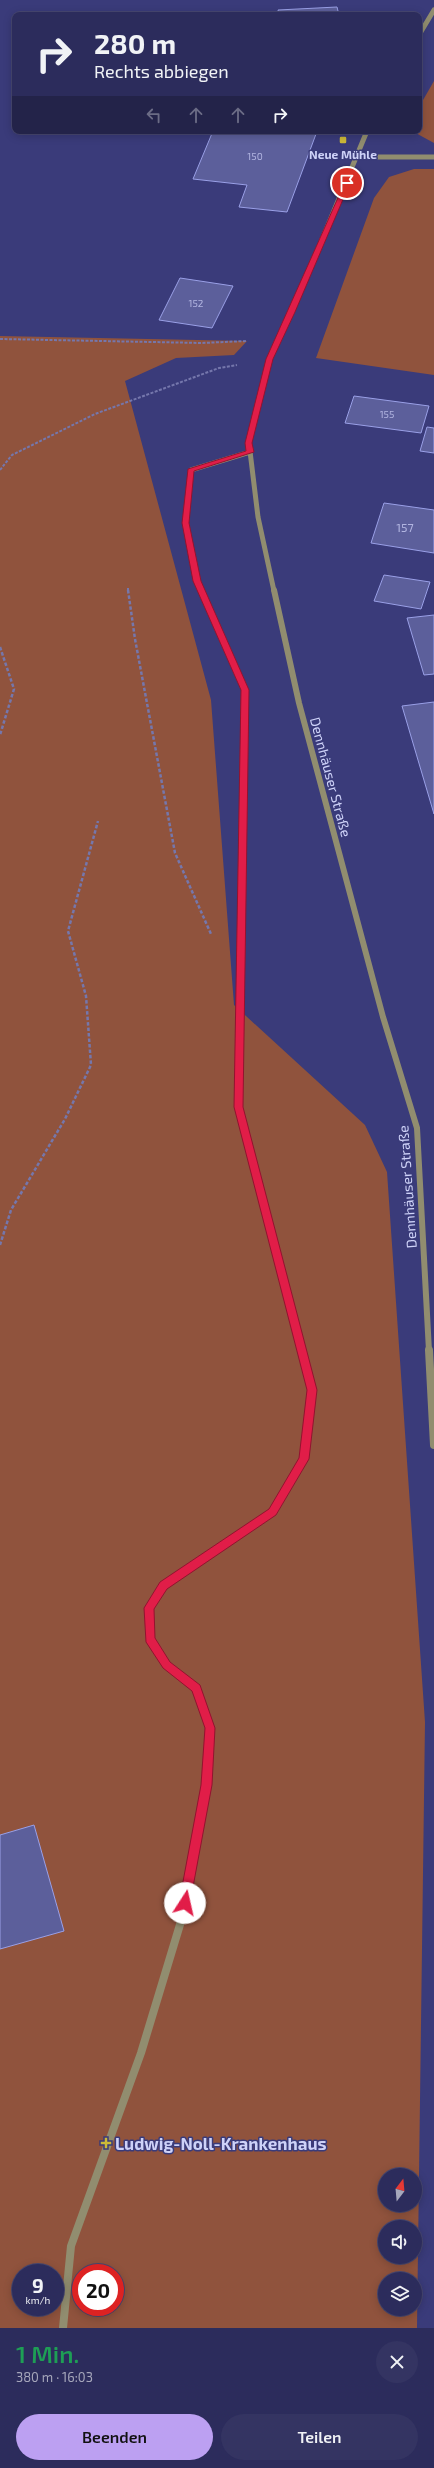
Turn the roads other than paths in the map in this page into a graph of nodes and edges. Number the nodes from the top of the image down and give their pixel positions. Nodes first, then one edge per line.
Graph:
1 (434, 10) edge
2 (422, 30) edge
3 (366, 134) edge
4 (358, 156) junction
5 (434, 157) edge
6 (250, 452) junction
7 (434, 1445) edge
8 (63, 2328) edge

1 - 2 street
3 - 4 street, Dennhäuser Straße
4 - 5 street
4 - 6 street, Dennhäuser Straße
6 - 7 street, Dennhäuser Straße
6 - 8 street

